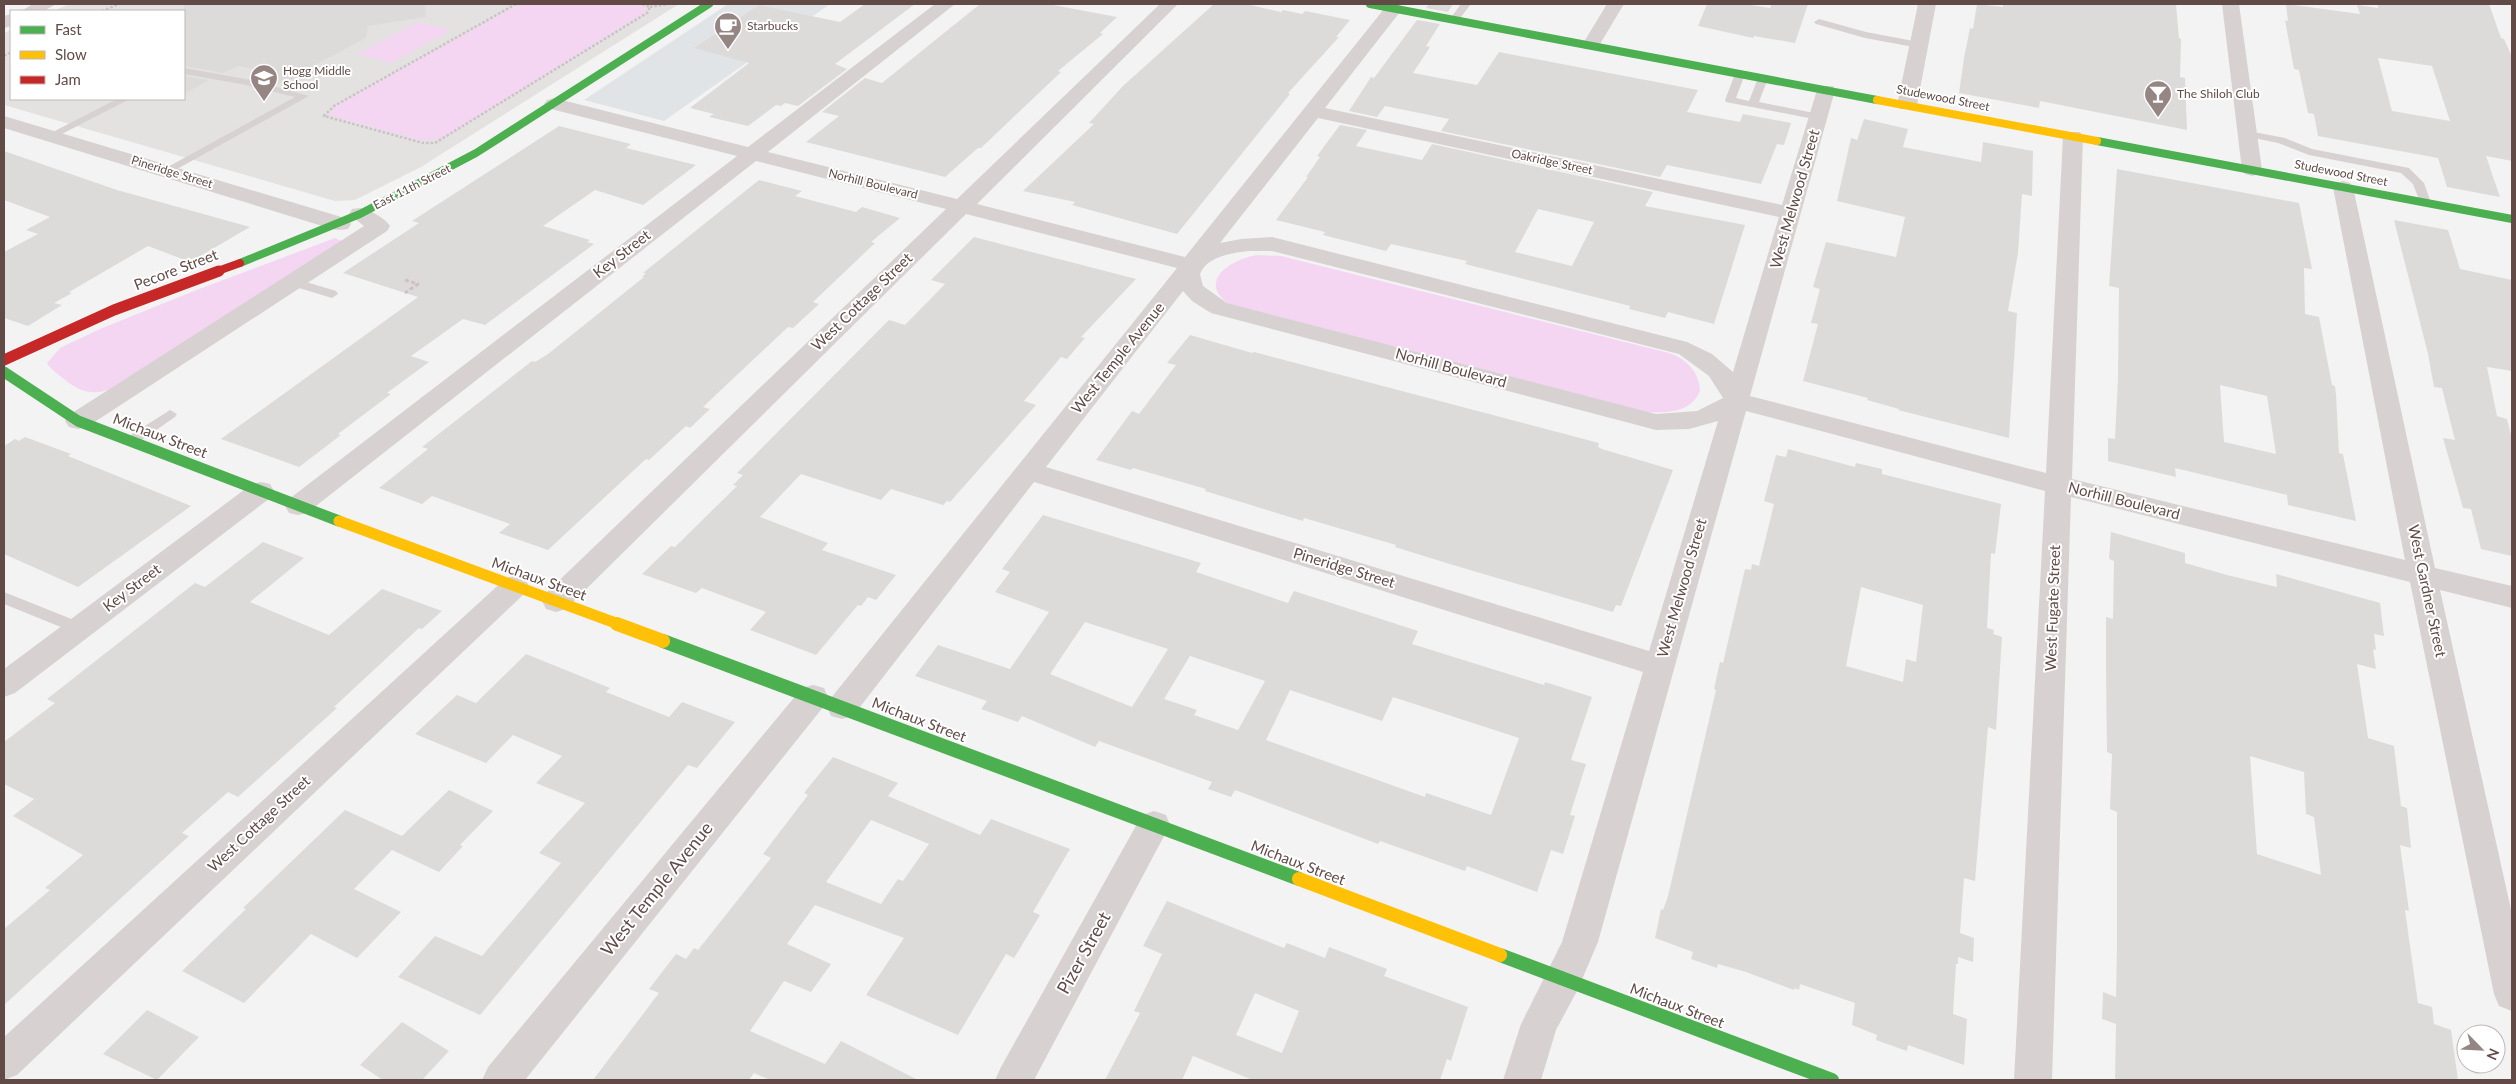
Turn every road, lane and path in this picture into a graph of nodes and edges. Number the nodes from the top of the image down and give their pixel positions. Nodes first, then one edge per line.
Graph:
1 (47, 4) edge
2 (119, 4) edge
3 (516, 4) edge
4 (642, 4) edge
5 (667, 4) edge
6 (709, 4) edge
7 (946, 4) edge
8 (1170, 4) edge
9 (1370, 4) edge
10 (1466, 4) edge
11 (1615, 4) edge
12 (1927, 4) edge
13 (2230, 4) edge
14 (650, 7) junction
15 (1394, 8) junction
16 (32, 10) edge
17 (104, 10) edge
18 (1454, 20) junction
19 (1819, 22) dead end
20 (1919, 45) junction
21 (1592, 46) junction
22 (185, 72) edge
23 (1740, 74) junction
24 (1763, 78) junction
25 (1826, 90) junction
26 (123, 100) edge
27 (554, 104) junction
28 (1753, 104) junction
29 (1907, 105) junction
30 (1312, 111) junction
31 (1819, 118) junction
32 (4, 122) edge
33 (2248, 134) junction
34 (50, 136) junction
35 (2073, 136) junction
36 (752, 154) junction
37 (2252, 170) junction
38 (168, 171) junction
39 (2343, 187) junction
40 (2425, 203) junction
41 (961, 206) junction
42 (1791, 213) junction
43 (360, 214) junction
44 (2512, 219) edge
45 (340, 224) junction
46 (1192, 266) junction
47 (405, 280) dead end
48 (293, 282) junction
49 (405, 293) dead end
50 (332, 294) dead end
51 (4, 360) edge
52 (4, 372) edge
53 (1737, 401) junction
54 (170, 414) dead end
55 (78, 421) junction
56 (131, 441) junction
57 (1028, 471) junction
58 (2058, 485) junction
59 (261, 491) junction
60 (298, 506) junction
61 (2423, 575) junction
62 (515, 586) junction
63 (2512, 597) edge
64 (4, 598) edge
65 (556, 601) junction
66 (78, 628) junction
67 (1660, 666) junction
68 (5, 681) edge
69 (827, 702) junction
70 (1154, 825) junction
71 (1564, 979) junction
72 (2512, 994) edge
73 (4, 1062) edge
74 (501, 1080) edge
75 (1014, 1080) edge
76 (1522, 1080) edge
77 (1832, 1080) edge
78 (2033, 1080) edge

1 - 16 street
2 - 17 path
3 - 14 path
4 - 14 path
5 - 14 path
6 - 27 street, East 11th Street
7 - 36 street, Key Street
8 - 41 street, West Cottage Street
9 - 15 street, Studewood Street
10 - 18 lane
11 - 21 street
12 - 20 street
13 - 33 street
15 - 18 street, Studewood Street
15 - 30 street, West Temple Avenue
18 - 21 street, Studewood Street
19 - 20 lane
20 - 29 street
21 - 23 street, Studewood Street
22 - 38 lane
23 - 24 street, Studewood Street
23 - 28 lane
24 - 25 street, Studewood Street
24 - 28 lane
25 - 29 street, Studewood Street
25 - 31 street, West Melwood Street
26 - 34 lane
27 - 36 street, Norhill Boulevard
27 - 43 street, East 11th Street
28 - 31 lane
29 - 35 street, Studewood Street
30 - 42 street, Oakridge Street
30 - 46 street, West Temple Avenue
31 - 42 street, West Melwood Street
32 - 34 street, Pineridge Street
33 - 37 street
33 - 40 lane
34 - 38 street, Pineridge Street
35 - 37 street, Studewood Street
35 - 58 street, West Fugate Street
36 - 41 street, Norhill Boulevard
36 - 60 street, Key Street
37 - 39 street, Studewood Street
38 - 45 street, Pineridge Street
39 - 40 street, Studewood Street
39 - 61 street, West Gardner Street
40 - 44 street, Studewood Street
41 - 46 street, Norhill Boulevard
41 - 65 street, West Cottage Street
42 - 53 street, West Melwood Street
43 - 45 street, Pecore Street
43 - 48 street, East 11th Street
45 - 51 street, Pecore Street
46 - 53 street
46 - 53 street, Norhill Boulevard
46 - 57 street, West Temple Avenue
47 - 49 path
48 - 50 lane
48 - 55 street, East 11th Street
52 - 55 street, Michaux Street
53 - 58 street, Norhill Boulevard
53 - 67 street, West Melwood Street
54 - 56 lane
55 - 56 street, Michaux Street
56 - 59 street, Michaux Street
57 - 67 street, Pineridge Street
57 - 69 street, West Temple Avenue
58 - 61 street, Norhill Boulevard
58 - 78 street, West Fugate Street
59 - 60 street, Michaux Street
59 - 66 street, Key Street
60 - 62 street, Michaux Street
61 - 63 street, Norhill Boulevard
61 - 72 street, West Gardner Street
62 - 65 street, Michaux Street
62 - 73 street, West Cottage Street
64 - 66 lane
65 - 69 street, Michaux Street
66 - 68 street, Key Street
67 - 71 street, West Melwood Street
69 - 70 street, Michaux Street
69 - 74 street, West Temple Avenue
70 - 71 street, Michaux Street
70 - 75 street, Pizer Street
71 - 76 street, West Melwood Street
71 - 77 street, Michaux Street

